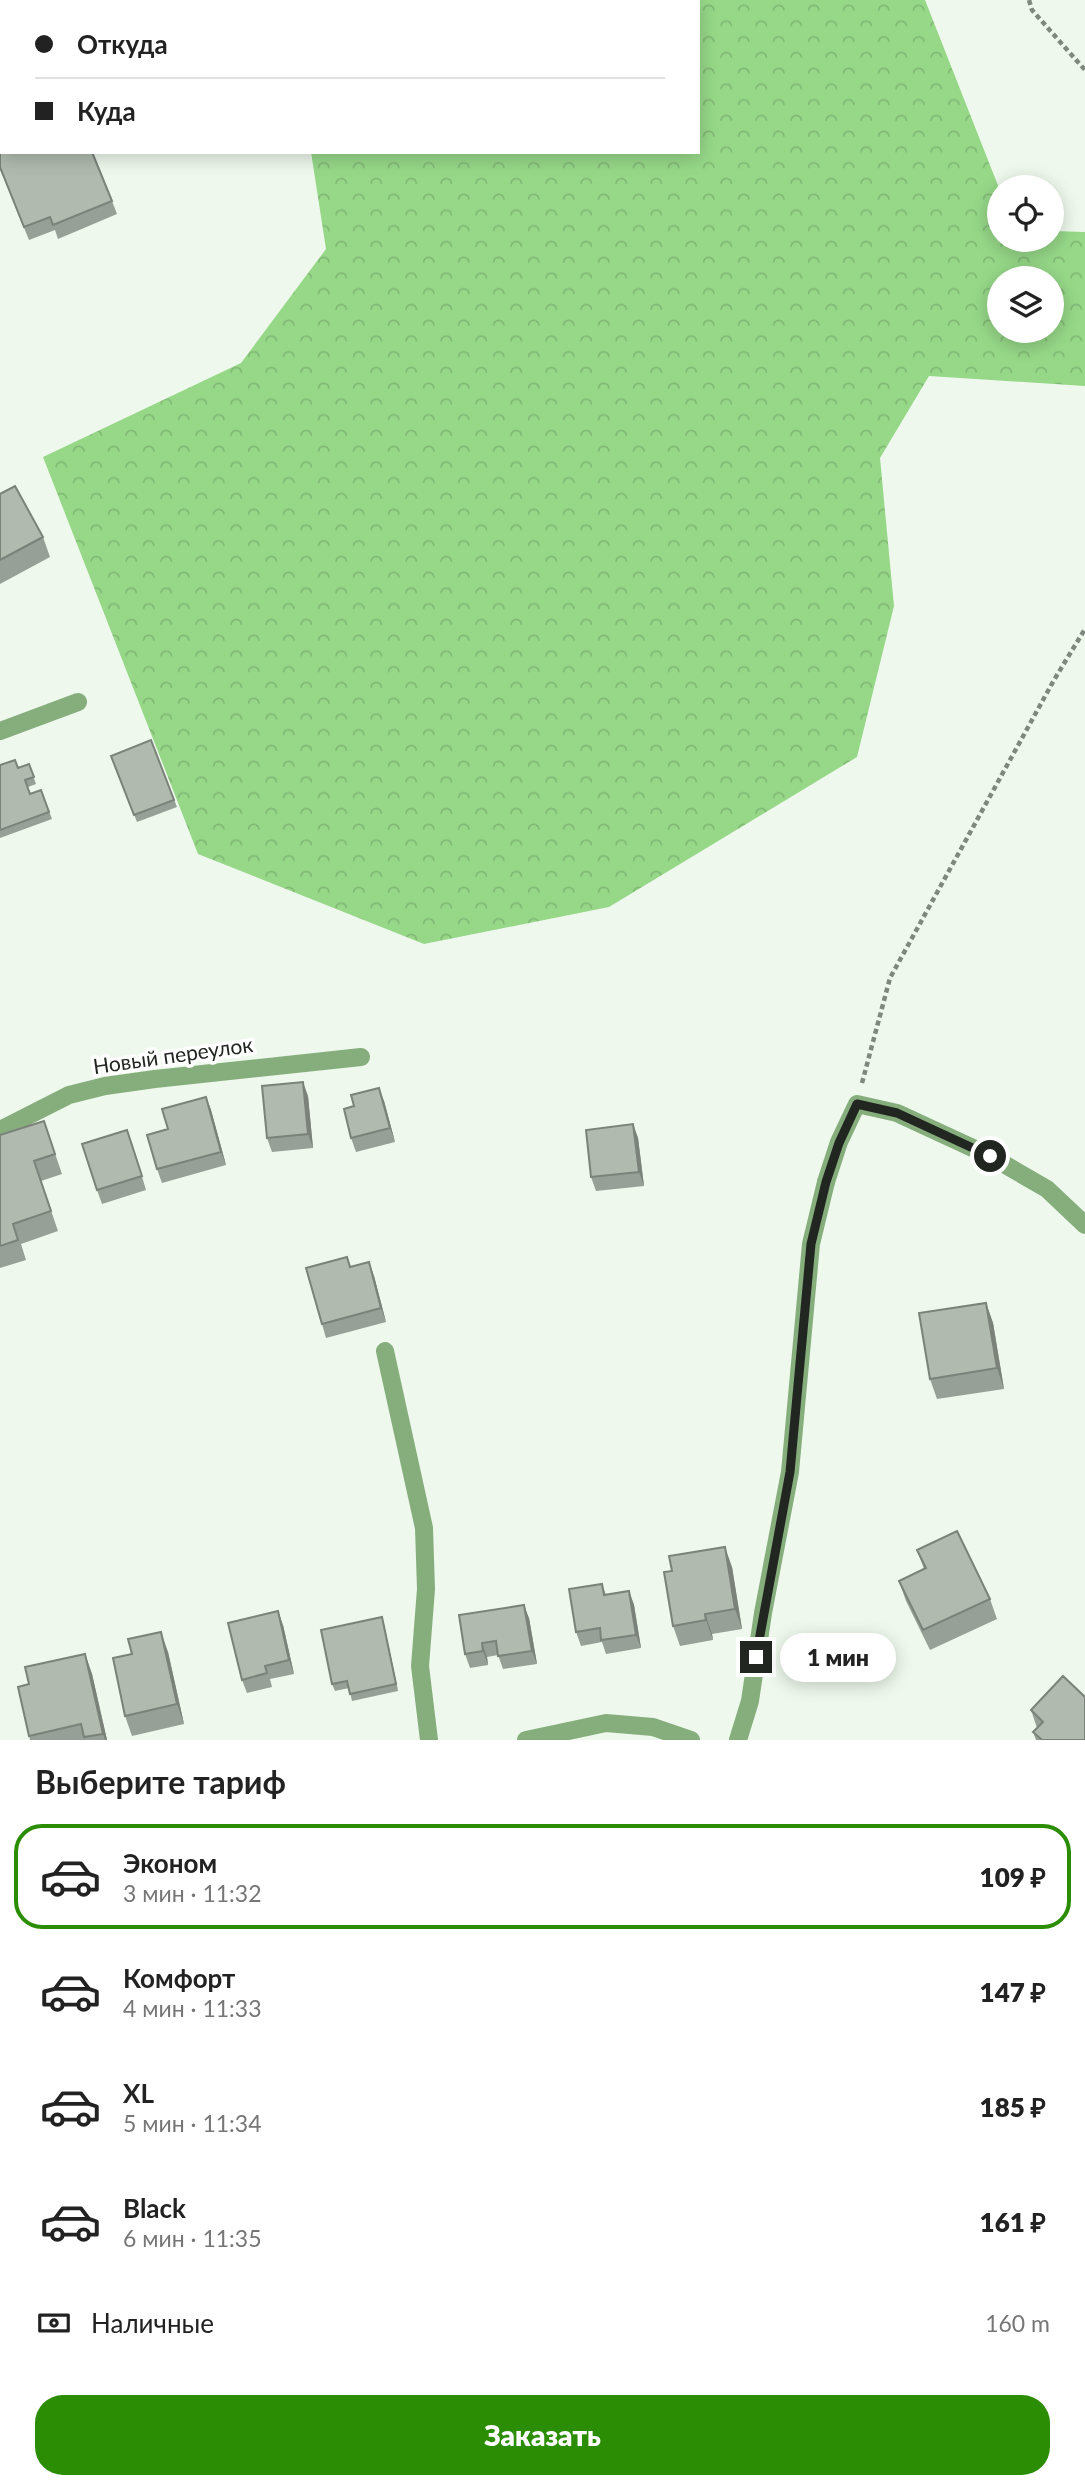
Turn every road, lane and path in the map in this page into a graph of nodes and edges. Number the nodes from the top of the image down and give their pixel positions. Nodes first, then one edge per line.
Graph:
1 (1029, 0) edge
2 (1085, 70) edge
3 (1085, 629) edge
4 (78, 702) dead end
5 (0, 730) edge
6 (361, 1057) dead end
7 (857, 1104) junction
8 (0, 1130) edge
9 (1085, 1226) edge
10 (385, 1351) dead end
11 (429, 1740) edge
12 (526, 1740) edge
13 (691, 1740) edge
14 (738, 1740) edge

1 - 2 path
3 - 7 path
4 - 5 street
6 - 8 street, Новый переулок
7 - 9 street
7 - 14 street
10 - 11 street
12 - 13 street

